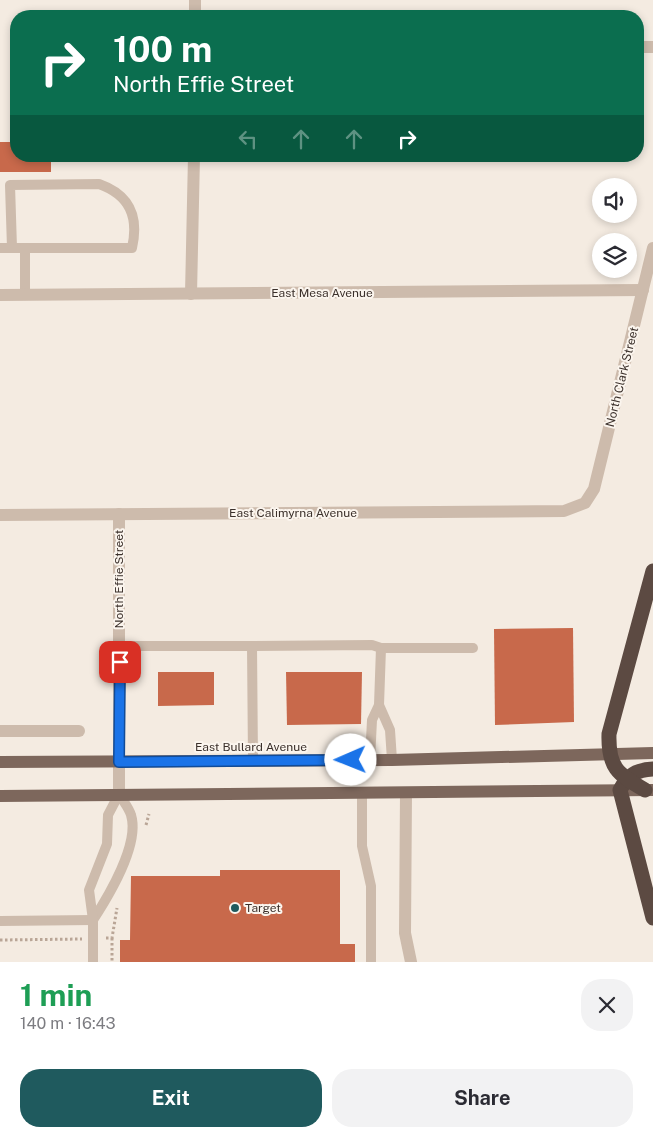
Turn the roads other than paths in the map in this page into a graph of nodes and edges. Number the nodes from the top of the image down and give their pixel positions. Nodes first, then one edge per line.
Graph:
1 (194, 162) edge
2 (0, 248) edge
3 (12, 248) junction
4 (25, 248) junction
5 (653, 248) edge
6 (643, 290) junction
7 (191, 294) junction
8 (0, 295) edge
9 (25, 295) junction
10 (585, 503) joint
11 (119, 514) junction
12 (0, 515) edge
13 (653, 571) edge
14 (120, 646) junction
15 (252, 646) junction
16 (381, 648) junction
17 (474, 648) dead end
18 (379, 705) junction
19 (0, 730) edge
20 (79, 730) dead end
21 (653, 753) edge
22 (608, 754) junction
23 (370, 760) junction
24 (392, 760) junction
25 (253, 761) junction
26 (0, 762) edge
27 (119, 762) junction
28 (653, 769) edge
29 (623, 784) junction
30 (649, 790) edge
31 (406, 793) junction
32 (119, 794) junction
33 (362, 794) junction
34 (0, 796) edge
35 (653, 918) edge
36 (93, 920) junction
37 (0, 921) edge
38 (93, 962) edge
39 (371, 962) edge
40 (411, 962) edge

1 - 7 street
2 - 3 lane
3 - 4 lane
3 - 4 lane
4 - 9 lane
5 - 6 street, North Clark Street
6 - 7 street, East Mesa Avenue
6 - 10 street, North Clark Street
7 - 9 street, East Mesa Avenue
8 - 9 street, East Mesa Avenue
10 - 11 street, East Calimyrna Avenue
11 - 12 street, East Calimyrna Avenue
11 - 14 street, North Effie Street
13 - 22 highway
14 - 15 lane
14 - 27 street, North Effie Street
15 - 16 lane
15 - 25 lane
16 - 17 lane
16 - 18 lane
18 - 23 lane
18 - 24 lane
19 - 20 street
21 - 22 main road, East Bullard Avenue
22 - 24 main road, East Bullard Avenue
22 - 29 highway
23 - 24 main road, East Bullard Avenue
23 - 25 main road, East Bullard Avenue
25 - 27 main road, East Bullard Avenue
26 - 27 main road, East Bullard Avenue
27 - 32 street, North Effie Street
28 - 29 highway
29 - 30 highway
29 - 31 main road
29 - 35 highway
31 - 33 main road
31 - 40 street
32 - 33 main road
32 - 34 main road
32 - 36 lane
32 - 36 lane
33 - 39 lane
36 - 37 lane
36 - 38 lane

